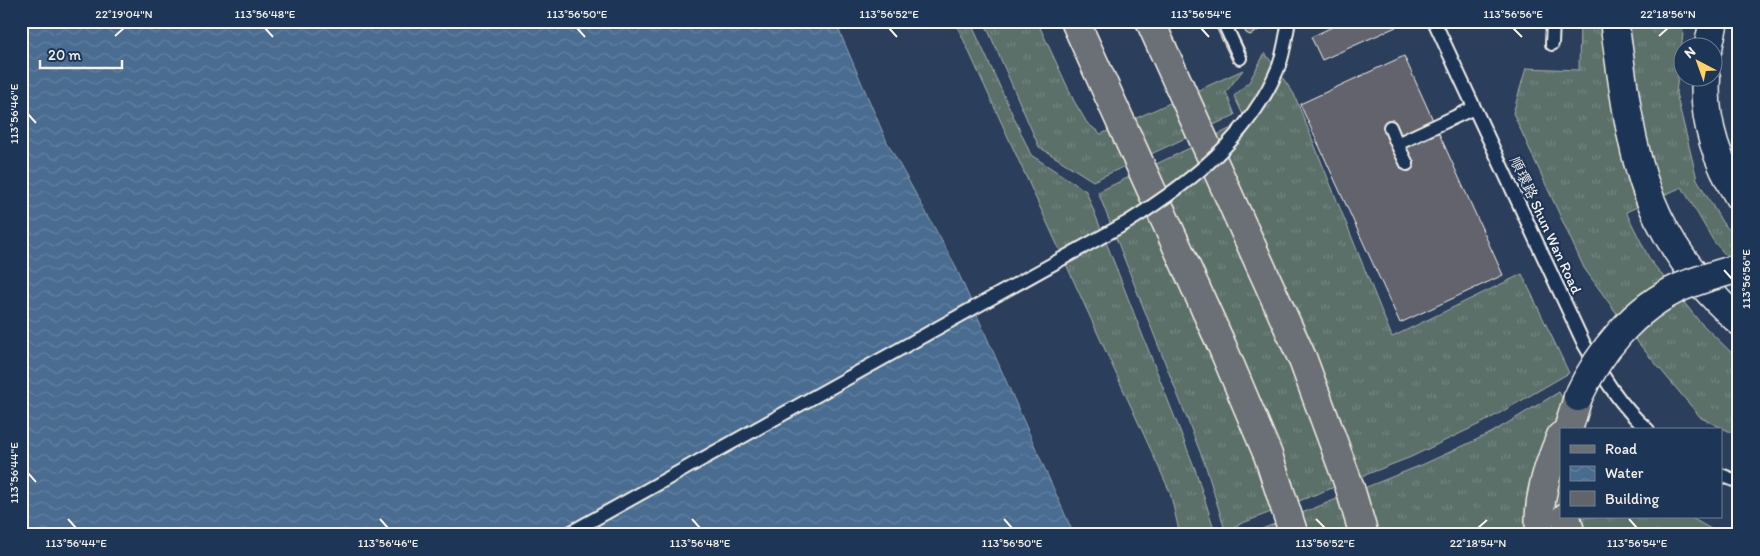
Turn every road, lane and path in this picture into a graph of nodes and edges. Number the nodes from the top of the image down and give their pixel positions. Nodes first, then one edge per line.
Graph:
1 (1075, 21) edge
2 (1150, 21) edge
3 (1223, 21) edge
4 (1289, 21) edge
5 (1434, 21) edge
6 (1553, 21) edge
7 (1614, 21) edge
8 (1714, 21) edge
9 (1710, 38) edge
10 (1552, 44) dead end
11 (1240, 58) dead end
12 (1706, 88) edge
13 (1474, 108) junction
14 (1390, 127) dead end
15 (1397, 144) junction
16 (1407, 164) dead end
17 (1739, 197) edge
18 (1739, 268) edge
19 (1739, 321) edge
20 (1578, 397) junction
21 (1565, 428) edge
22 (1569, 428) edge
23 (1646, 428) edge
24 (1560, 439) edge
25 (1722, 475) edge
26 (1739, 482) edge
27 (1566, 518) edge
28 (566, 535) edge
29 (1294, 535) edge
30 (1364, 535) edge
31 (1540, 535) edge
32 (1571, 535) edge

1 - 29 main road
2 - 30 main road
3 - 11 lane
4 - 28 lane, bridge
5 - 13 lane, 順環路 Shun Wan Road
6 - 10 lane
7 - 19 street
8 - 9 street
12 - 17 street
13 - 15 lane
13 - 23 lane, 順環路 Shun Wan Road
14 - 15 lane
15 - 16 lane
18 - 20 street, bridge
20 - 21 main road
20 - 22 main road
24 - 31 main road
25 - 26 lane
27 - 32 main road

